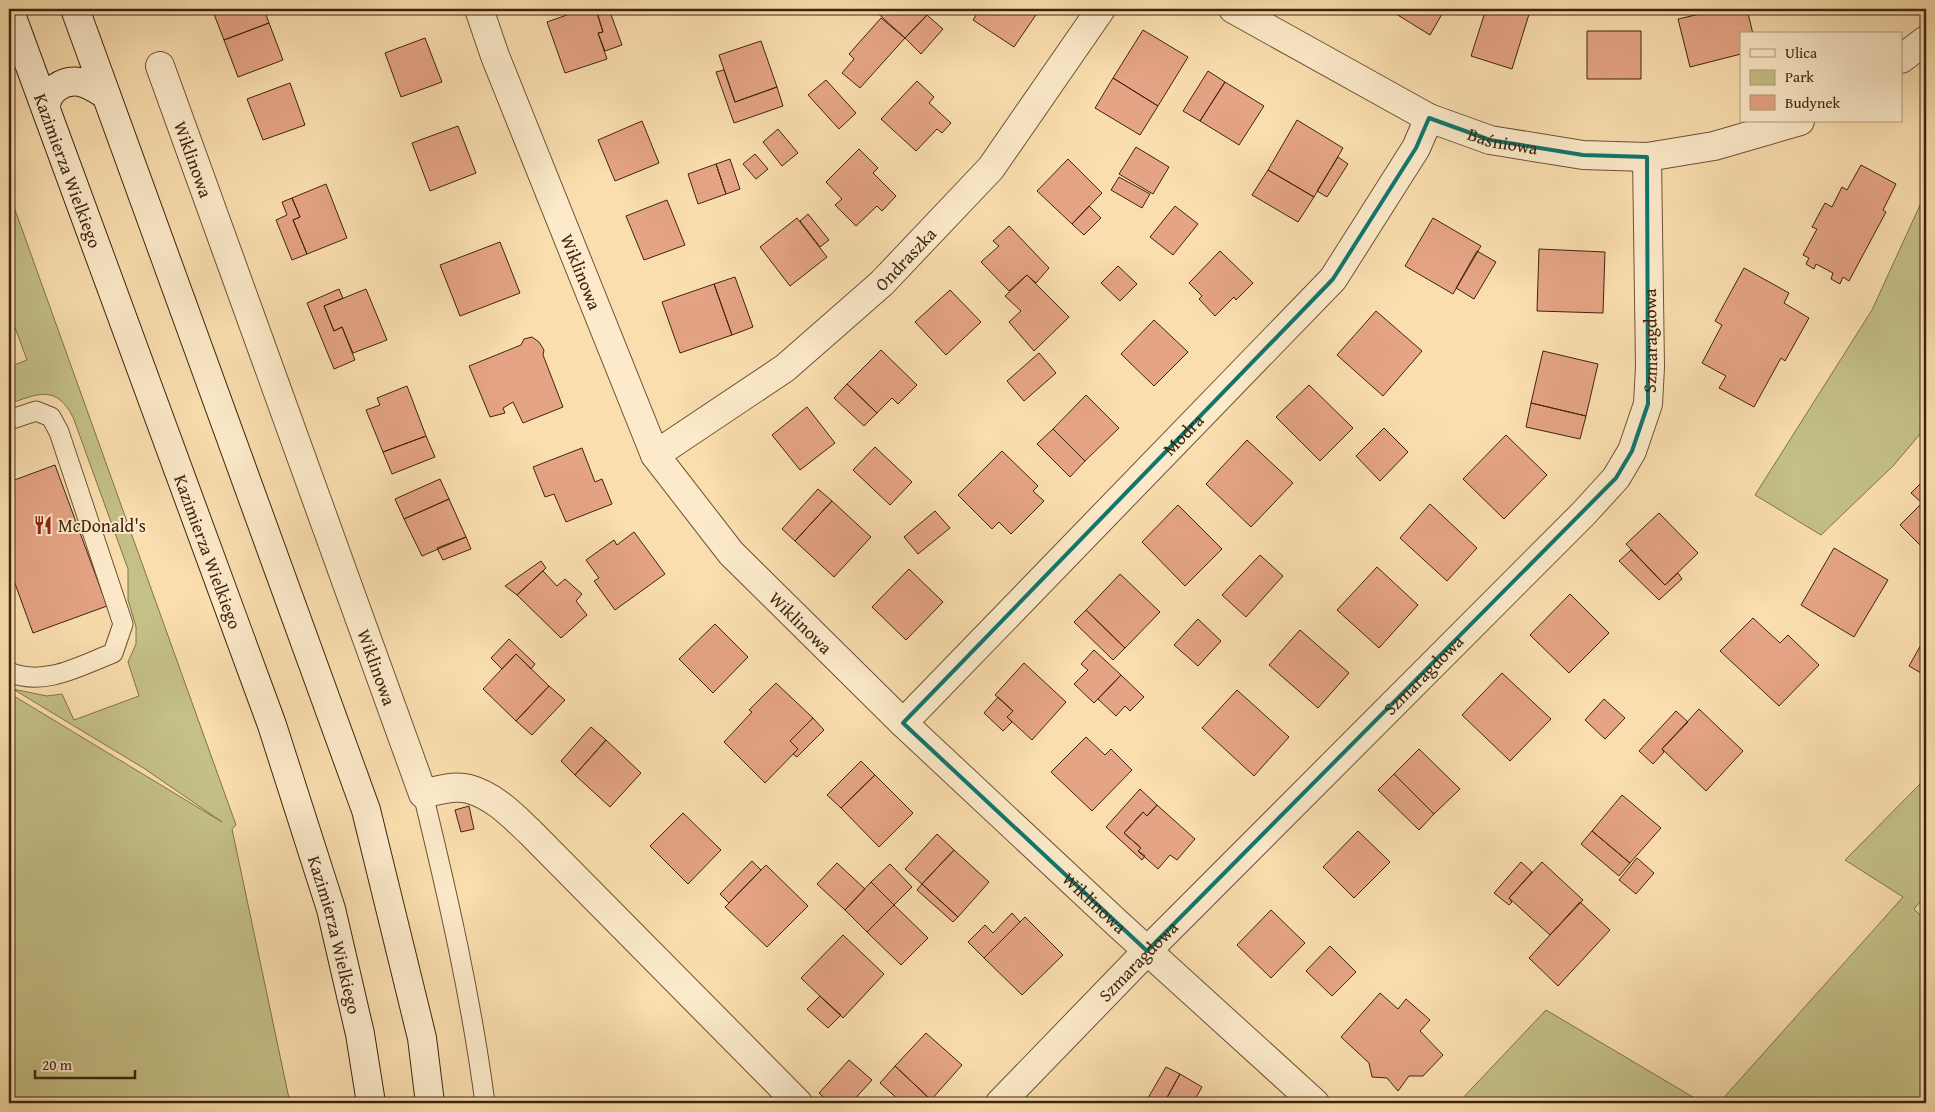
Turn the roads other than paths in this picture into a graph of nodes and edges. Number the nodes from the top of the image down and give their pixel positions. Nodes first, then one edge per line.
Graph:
1 (9, 9) edge
2 (76, 9) edge
3 (479, 9) edge
4 (1101, 9) edge
5 (1233, 9) edge
6 (1926, 40) edge
7 (1902, 59) edge
8 (160, 66) dead end
9 (106, 95) junction
10 (46, 108) junction
11 (1428, 118) junction
12 (1797, 122) edge
13 (1647, 157) junction
14 (9, 420) edge
15 (655, 455) junction
16 (9, 672) edge
17 (903, 723) junction
18 (423, 794) junction
19 (1147, 951) junction
20 (371, 1103) edge
21 (430, 1103) edge
22 (485, 1103) edge
23 (798, 1103) edge
24 (1000, 1103) edge
25 (1315, 1103) edge

1 - 10 street, Kazimierza Wielkiego
2 - 9 street
3 - 15 street, Wiklinowa
4 - 15 street, Ondraszka
5 - 11 street, Baśniowa
6 - 7 street
8 - 18 street, Wiklinowa
9 - 10 street
9 - 21 street
10 - 20 street, Kazimierza Wielkiego
11 - 13 street, Baśniowa
11 - 17 street, Modra
12 - 13 street, Baśniowa
13 - 19 street, Szmaragdowa
14 - 16 lane
15 - 17 street, Wiklinowa
17 - 19 street, Wiklinowa
18 - 22 lane
18 - 23 street
19 - 24 street, Szmaragdowa
19 - 25 street, Wiklinowa

